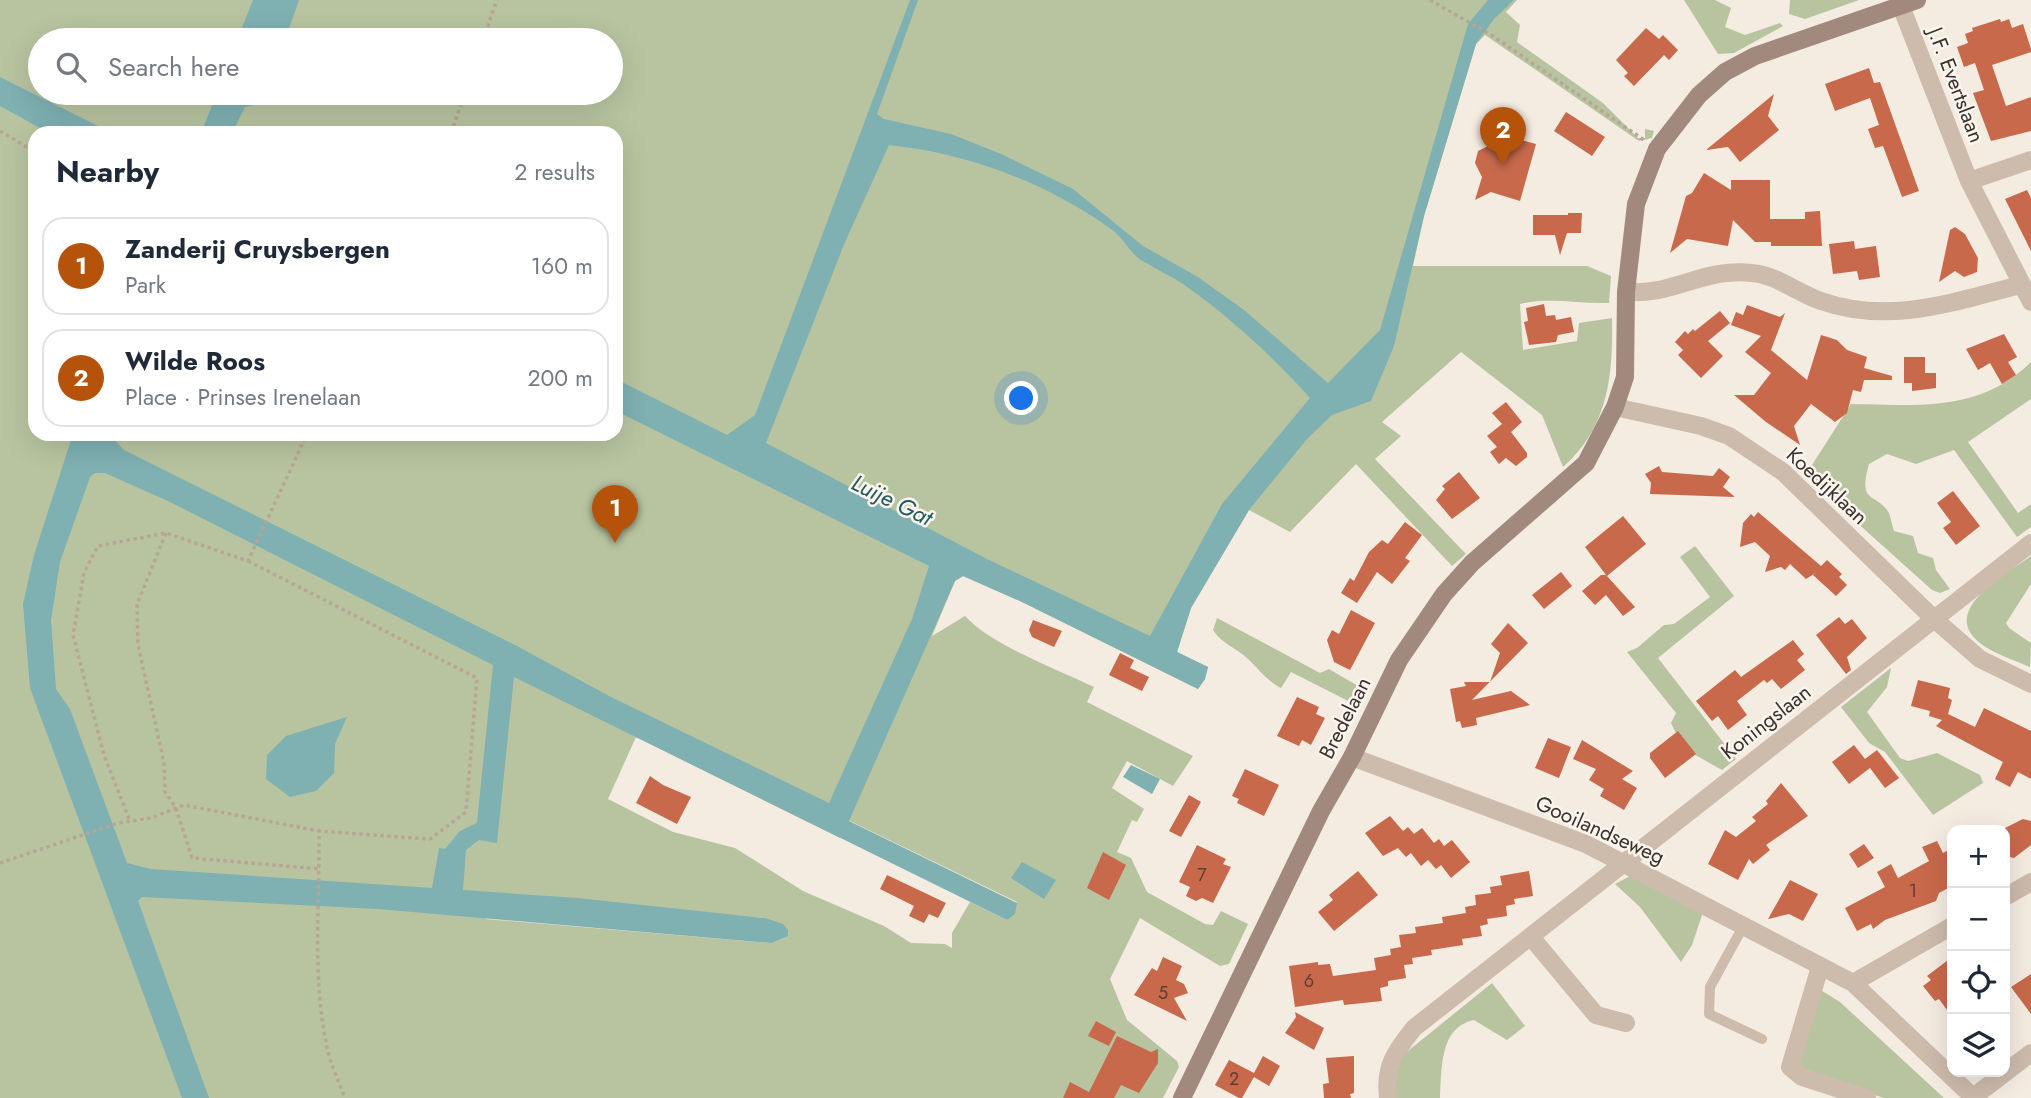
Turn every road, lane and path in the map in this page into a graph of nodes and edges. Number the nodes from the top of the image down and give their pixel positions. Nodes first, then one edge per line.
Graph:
1 (497, 0) edge
2 (1430, 0) edge
3 (1909, 3) edge
4 (487, 28) edge
5 (461, 105) edge
6 (453, 126) edge
7 (0, 131) edge
8 (28, 148) edge
9 (1657, 149) junction
10 (2031, 160) edge
11 (1969, 181) junction
12 (2020, 285) junction
13 (1626, 292) junction
14 (2031, 302) edge
15 (1615, 407) junction
16 (304, 441) edge
17 (166, 533) junction
18 (2031, 543) edge
19 (248, 561) junction
20 (1933, 618) junction
21 (2031, 684) edge
22 (1352, 757) junction
23 (176, 808) junction
24 (129, 819) junction
25 (319, 831) junction
26 (1626, 862) junction
27 (0, 863) edge
28 (320, 869) junction
29 (2031, 882) edge
30 (2010, 894) edge
31 (1744, 925) junction
32 (1947, 929) edge
33 (1531, 937) junction
34 (1820, 967) junction
35 (1853, 983) junction
36 (1626, 1023) dead end
37 (1762, 1039) dead end
38 (2031, 1054) edge
39 (345, 1098) edge
40 (1182, 1098) edge
41 (1388, 1098) edge
42 (1867, 1098) edge
43 (1973, 1098) edge

1 - 4 path
2 - 9 path
3 - 9 main road
3 - 11 street, J.F. Evertslaan
5 - 6 path
7 - 8 path
9 - 13 main road
10 - 11 street
11 - 12 street, J.F. Evertslaan
12 - 13 street
12 - 14 street, J.F. Evertslaan
13 - 15 main road
15 - 20 street, Koedijklaan
15 - 22 main road, Bredelaan
16 - 19 path
17 - 19 path
17 - 23 path
17 - 24 path
18 - 20 street, Koningslaan
19 - 25 path
20 - 21 street, Koedijklaan
20 - 26 street, Koningslaan
22 - 26 street, Gooilandseweg
22 - 40 main road, Bredelaan
23 - 24 path
23 - 25 path
23 - 28 path
24 - 27 path
25 - 28 path
26 - 31 street, Gooilandseweg
26 - 33 street, Koningslaan
28 - 39 path
29 - 30 street
31 - 34 street, Gooilandseweg
31 - 37 lane
32 - 35 street
33 - 36 street
33 - 41 street, Koningslaan
34 - 35 street, Gooilandseweg
34 - 42 street
35 - 43 street, Gooilandseweg
38 - 43 street

